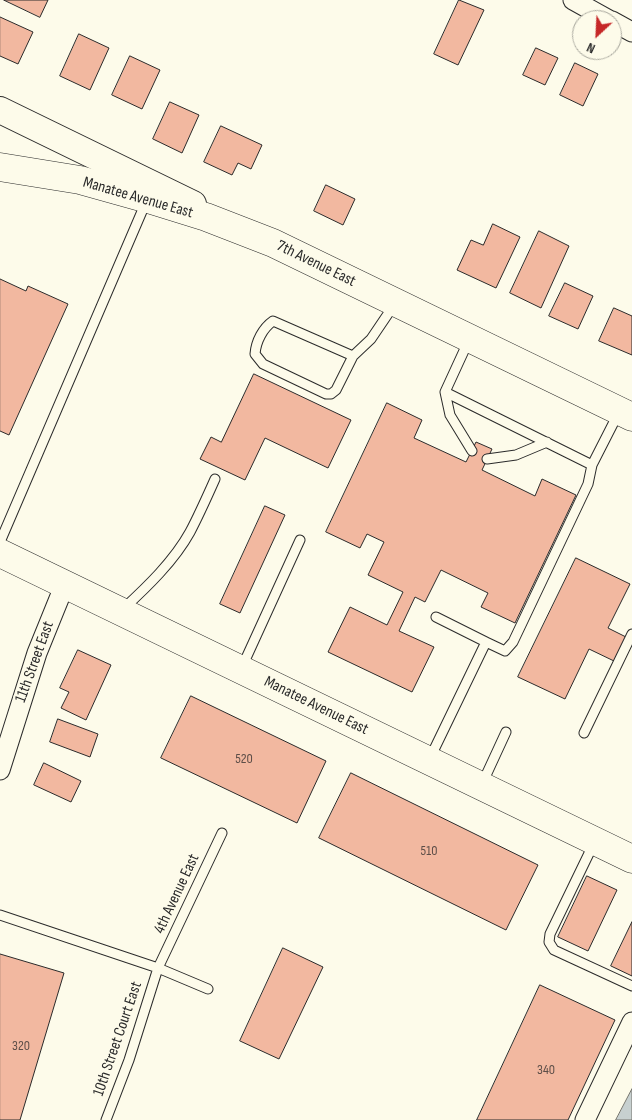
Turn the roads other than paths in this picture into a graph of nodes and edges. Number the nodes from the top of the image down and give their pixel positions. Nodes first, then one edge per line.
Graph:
1 (573, 0) edge
2 (591, 10) edge
3 (0, 110) edge
4 (0, 167) edge
5 (150, 192) junction
6 (273, 243) joint
7 (396, 303) junction
8 (470, 338) junction
9 (353, 356) junction
10 (445, 392) junction
11 (626, 414) edge
12 (547, 442) junction
13 (472, 451) dead end
14 (487, 459) dead end
15 (592, 465) junction
16 (215, 479) dead end
17 (300, 540) dead end
18 (0, 542) edge
19 (0, 553) edge
20 (65, 584) junction
21 (121, 611) junction
22 (436, 617) dead end
23 (632, 634) edge
24 (486, 642) junction
25 (240, 669) junction
26 (506, 732) dead end
27 (584, 733) dead end
28 (429, 760) junction
29 (0, 770) edge
30 (481, 786) junction
31 (222, 833) dead end
32 (595, 841) junction
33 (632, 859) edge
34 (0, 915) edge
35 (158, 968) junction
36 (632, 986) edge
37 (208, 989) dead end
38 (632, 1022) edge
39 (106, 1120) edge
40 (585, 1120) edge

1 - 2 street
3 - 5 street
4 - 5 main road, Manatee Avenue East
5 - 6 main road, Manatee Avenue East
5 - 18 lane
6 - 7 main road, 7th Avenue East
7 - 8 main road, 7th Avenue East
7 - 9 lane
8 - 10 lane
8 - 11 main road, 7th Avenue East
9 - 9 lane
10 - 12 lane
10 - 13 lane
11 - 15 lane
12 - 14 lane
12 - 15 lane
15 - 24 lane
16 - 21 lane
17 - 25 lane
19 - 20 main road, Manatee Avenue East
20 - 21 main road, Manatee Avenue East
20 - 29 street, 11th Street East
21 - 25 main road, Manatee Avenue East
22 - 24 lane
23 - 27 lane
24 - 28 lane
25 - 28 main road, Manatee Avenue East
26 - 30 lane
28 - 30 main road, Manatee Avenue East
30 - 32 main road, Manatee Avenue East
31 - 35 lane, 4th Avenue East
32 - 33 main road, Manatee Avenue East
32 - 36 lane
34 - 35 lane
35 - 37 lane
35 - 39 lane, 10th Street Court East
38 - 40 street

